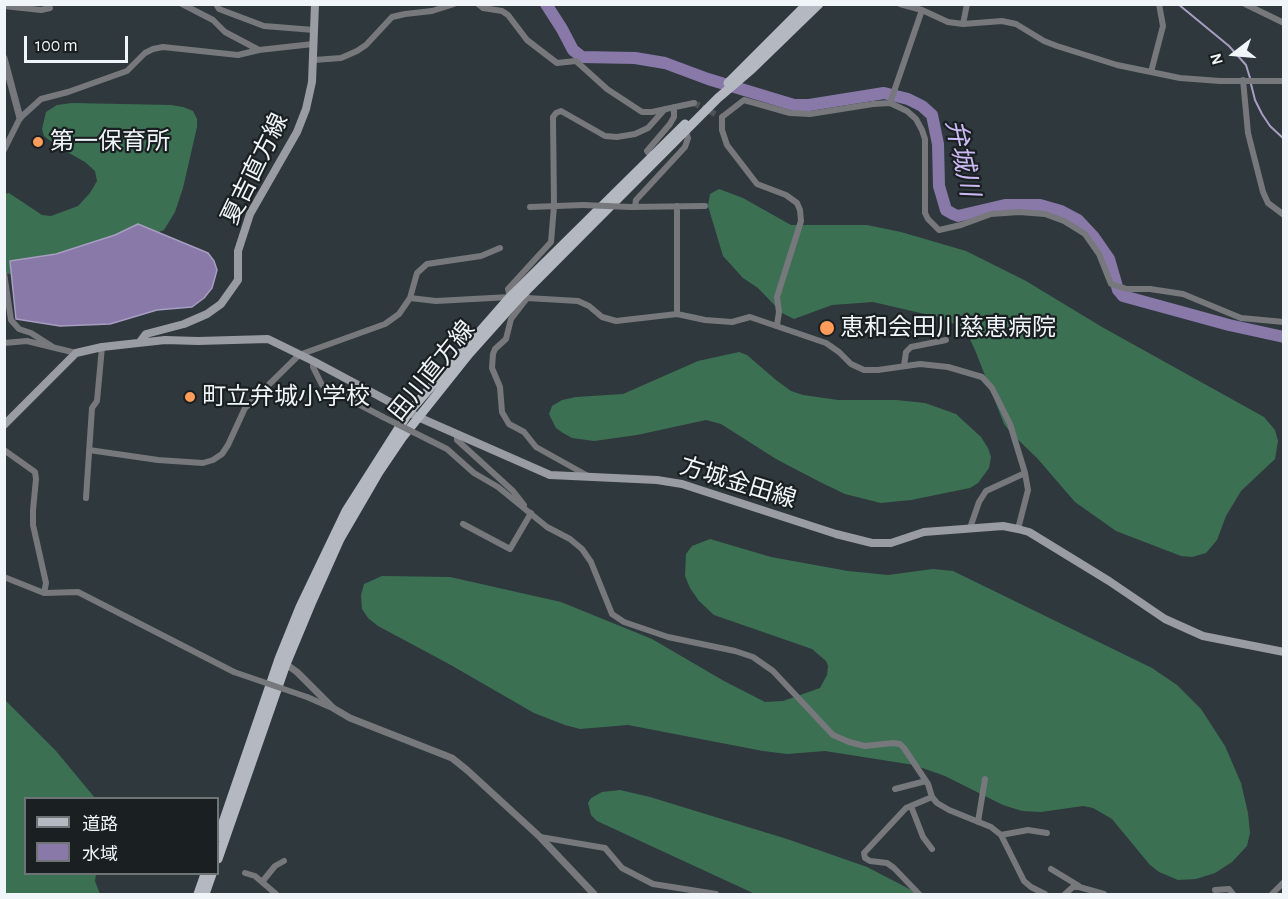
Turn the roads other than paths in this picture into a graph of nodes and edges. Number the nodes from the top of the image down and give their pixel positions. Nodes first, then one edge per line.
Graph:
1 (42, 4) edge
2 (182, 4) edge
3 (216, 4) edge
4 (315, 4) edge
5 (454, 4) edge
6 (478, 4) edge
7 (807, 4) edge
8 (819, 4) edge
9 (900, 4) edge
10 (967, 4) edge
11 (1159, 4) edge
12 (1245, 4) edge
13 (4, 6) edge
14 (51, 6) edge
15 (922, 10) junction
16 (1284, 23) edge
17 (963, 24) junction
18 (314, 30) junction
19 (313, 44) junction
20 (259, 50) junction
21 (4, 58) edge
22 (314, 60) junction
23 (750, 66) junction
24 (1151, 72) junction
25 (1243, 80) junction
26 (1284, 81) edge
27 (717, 97) junction
28 (890, 102) junction
29 (694, 104) tunnel mouth
30 (674, 107) junction
31 (665, 109) junction
32 (20, 118) junction
33 (686, 132) junction
34 (4, 150) edge
35 (652, 157) junction
36 (554, 206) junction
37 (677, 206) junction
38 (705, 206) dead end
39 (530, 207) dead end
40 (633, 207) junction
41 (1284, 215) edge
42 (500, 248) dead end
43 (4, 273) edge
44 (510, 297) junction
45 (524, 297) junction
46 (410, 298) junction
47 (677, 314) junction
48 (1284, 322) edge
49 (777, 325) junction
50 (946, 340) dead end
51 (140, 342) junction
52 (4, 343) edge
53 (53, 347) junction
54 (102, 347) junction
55 (76, 353) junction
56 (299, 355) junction
57 (313, 361) junction
58 (904, 366) junction
59 (409, 412) junction
60 (418, 417) junction
61 (4, 425) edge
62 (457, 434) junction
63 (4, 450) edge
64 (89, 450) junction
65 (1025, 473) junction
66 (590, 477) junction
67 (86, 498) dead end
68 (531, 514) junction
69 (463, 524) dead end
70 (970, 528) junction
71 (1018, 529) junction
72 (4, 578) edge
73 (44, 593) junction
74 (1284, 652) edge
75 (282, 661) junction
76 (333, 708) junction
77 (985, 778) dead end
78 (926, 781) junction
79 (895, 789) dead end
80 (932, 797) junction
81 (911, 806) junction
82 (978, 822) junction
83 (1047, 833) dead end
84 (219, 834) edge
85 (1001, 835) junction
86 (540, 837) junction
87 (932, 849) dead end
88 (219, 856) edge
89 (284, 861) dead end
90 (1051, 869) dead end
91 (245, 873) dead end
92 (204, 875) edge
93 (211, 875) edge
94 (262, 882) junction
95 (1284, 882) edge
96 (1079, 887) junction
97 (1215, 890) dead end
98 (198, 894) edge
99 (205, 894) edge
100 (276, 894) edge
101 (594, 894) edge
102 (716, 894) edge
103 (919, 894) edge
104 (1045, 894) edge
105 (1065, 894) edge
106 (1104, 894) edge
107 (1233, 894) edge
108 (1272, 894) edge

1 - 14 street
2 - 20 street
3 - 18 street
4 - 18 main road, 夏吉直方線
5 - 22 street
6 - 31 street
7 - 23 main road, 田川直方線
8 - 23 main road, 田川直方線
9 - 15 street
10 - 17 street
11 - 24 street
12 - 16 street
13 - 14 street
15 - 17 street
15 - 28 street
17 - 24 street
18 - 19 main road, 夏吉直方線
19 - 20 street
19 - 22 main road, 夏吉直方線
20 - 32 street
21 - 32 street
22 - 51 main road, 夏吉直方線
23 - 27 main road, 田川直方線
24 - 25 street
25 - 26 street
25 - 41 street
27 - 33 main road, 田川直方線
27 - 35 main road, 田川直方線
28 - 48 street
28 - 49 street
29 - 30 street
30 - 31 street
30 - 35 street
31 - 36 street
32 - 34 street
33 - 40 street
33 - 45 main road, 田川直方線
35 - 44 main road, 田川直方線
36 - 39 street
36 - 40 street, bridge
36 - 44 street
37 - 38 street
37 - 40 street
37 - 47 street
42 - 46 street
43 - 53 street
44 - 45 street
44 - 46 street
44 - 59 main road, 田川直方線
45 - 47 street
45 - 60 main road, 田川直方線
45 - 66 street
46 - 56 street
47 - 49 street
49 - 58 street
50 - 58 street
51 - 54 main road, 夏吉直方線
51 - 56 main road, 方城金田線
52 - 53 street
53 - 55 street
54 - 55 main road, 夏吉直方線
54 - 64 street
55 - 61 main road
56 - 57 main road, 方城金田線
56 - 64 street
57 - 59 main road, 方城金田線
57 - 68 street, bridge
58 - 65 street
59 - 60 main road, 方城金田線
59 - 75 main road, 田川直方線
60 - 62 main road, 方城金田線
60 - 75 main road, 田川直方線
62 - 66 main road, 方城金田線
62 - 68 street
63 - 73 street
64 - 67 street
65 - 70 street
65 - 71 street
66 - 70 main road, 方城金田線
68 - 69 street
68 - 78 street
70 - 71 main road, 方城金田線
71 - 74 main road, 方城金田線
72 - 73 street
73 - 76 street, bridge
75 - 76 street
75 - 84 main road, 田川直方線
75 - 88 main road, 田川直方線
76 - 86 street
77 - 82 street
78 - 79 street
78 - 80 street
80 - 81 street
80 - 82 street
81 - 87 street
81 - 103 street
82 - 85 street
83 - 85 street
85 - 104 street
86 - 101 street
86 - 102 street
89 - 94 street
90 - 96 street
91 - 94 street
92 - 98 main road
93 - 99 main road
94 - 100 street
95 - 108 street
96 - 105 street
96 - 106 street
97 - 107 street

